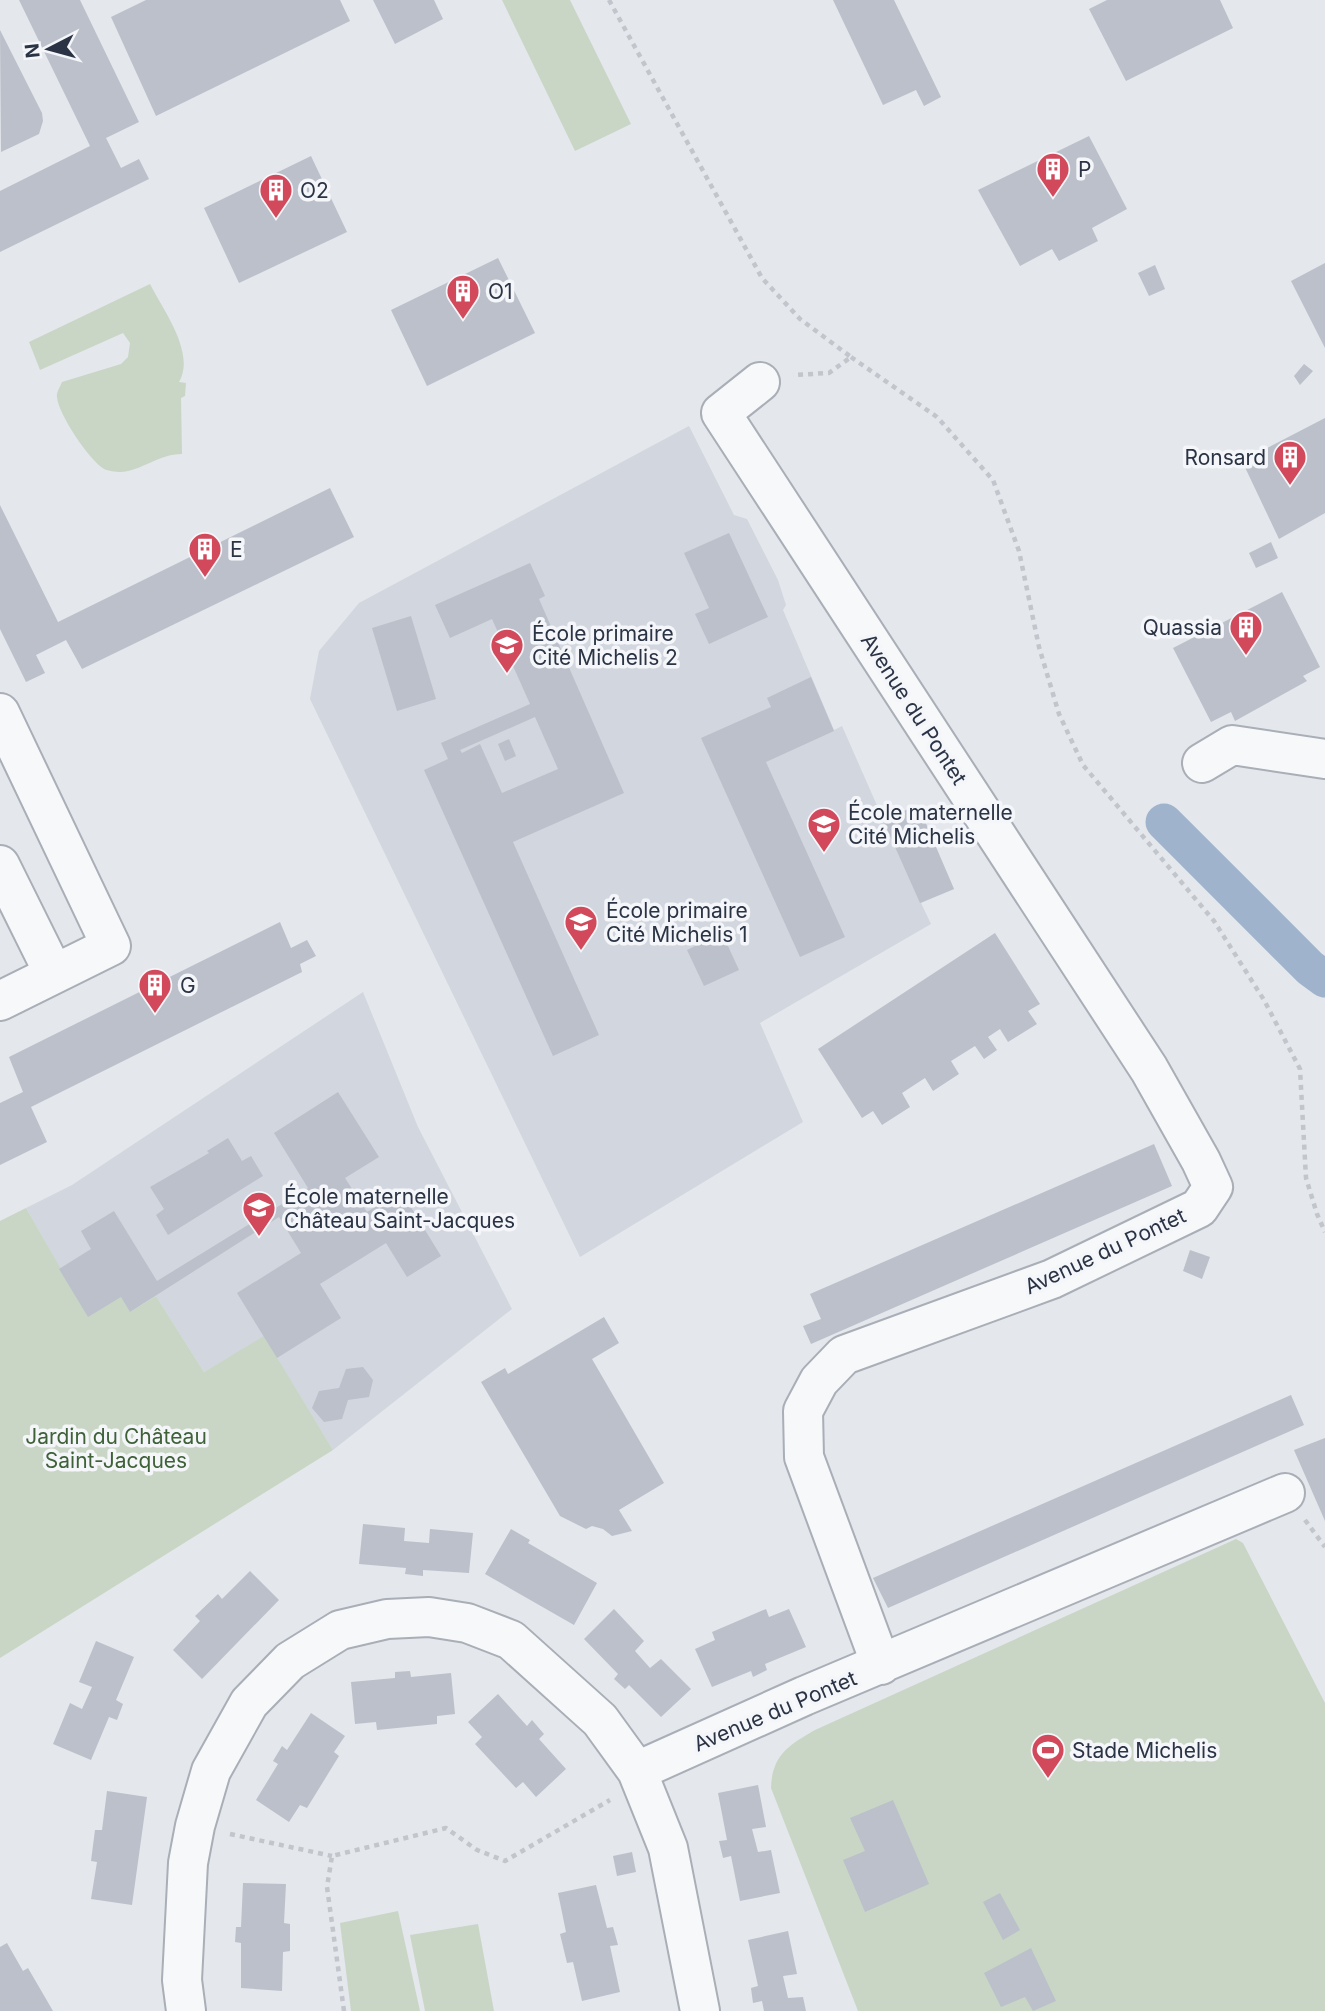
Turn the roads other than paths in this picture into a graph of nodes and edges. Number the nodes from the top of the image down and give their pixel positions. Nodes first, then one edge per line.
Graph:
1 (760, 382) road end
2 (0, 713) edge
3 (1325, 759) edge
4 (1202, 763) dead end
5 (0, 864) edge
6 (54, 974) junction
7 (0, 1001) edge
8 (1285, 1493) dead end
9 (881, 1665) junction
10 (639, 1776) junction
11 (186, 2011) edge
12 (700, 2011) edge

1 - 9 street, Avenue du Pontet
2 - 6 street
3 - 4 street
5 - 6 street
6 - 7 street
8 - 9 street
9 - 10 street, Avenue du Pontet
10 - 11 street
10 - 12 street

